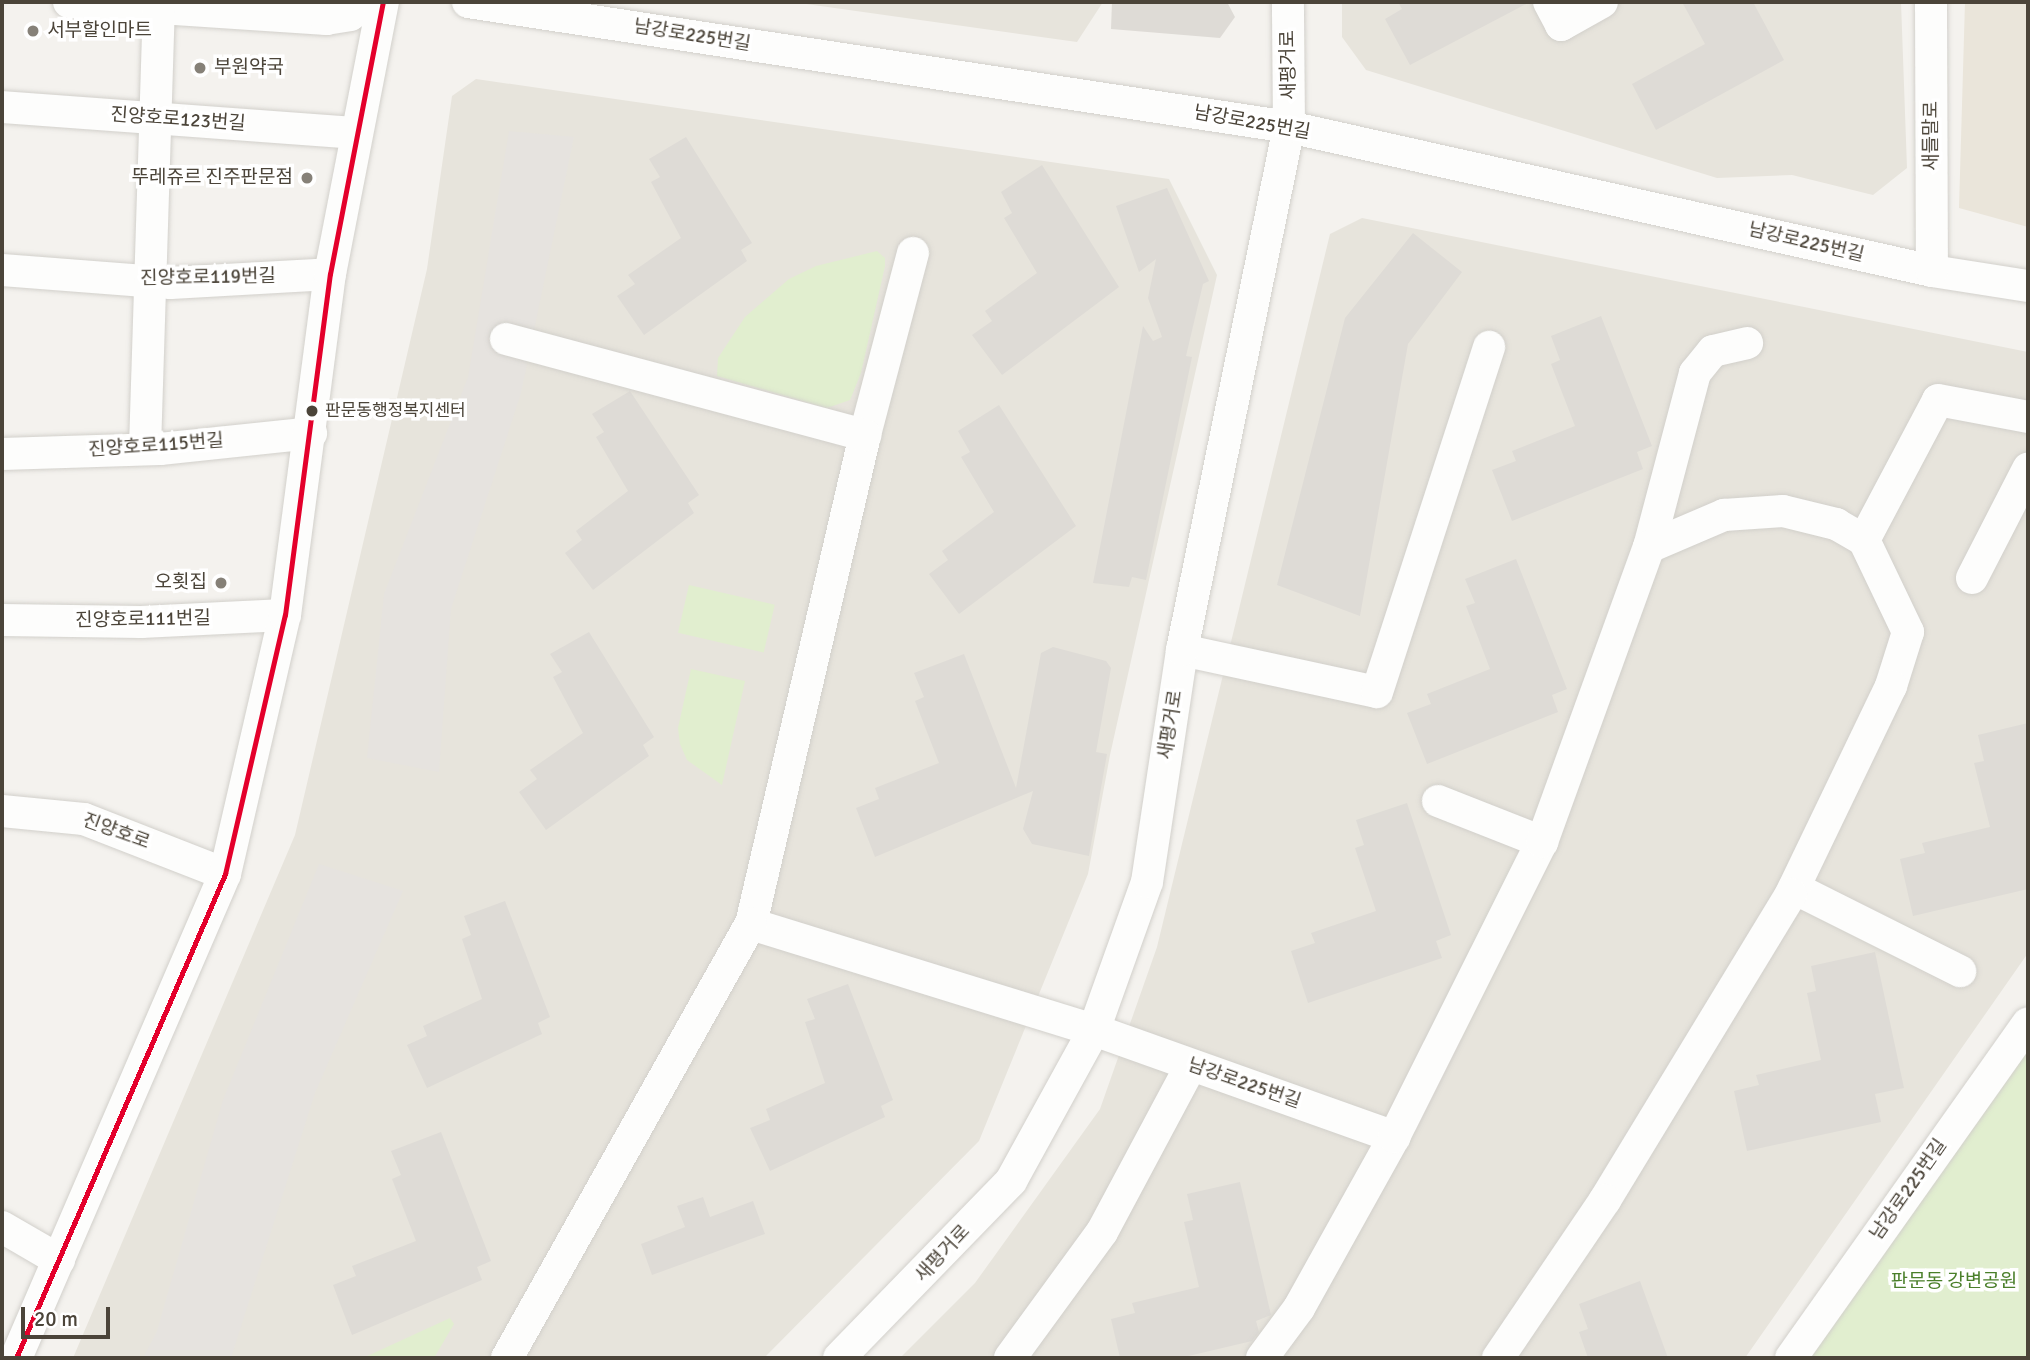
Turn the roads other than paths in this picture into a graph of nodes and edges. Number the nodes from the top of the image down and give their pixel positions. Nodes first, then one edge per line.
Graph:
1 (69, 2) edge
2 (368, 2) edge
3 (383, 2) edge
4 (468, 2) edge
5 (1288, 2) edge
6 (1549, 2) edge
7 (1602, 2) edge
8 (1931, 2) edge
9 (158, 5) edge
10 (2, 107) edge
11 (154, 118) junction
12 (1289, 127) junction
13 (355, 133) junction
14 (913, 253) dead end
15 (2, 270) edge
16 (1932, 271) junction
17 (330, 274) junction
18 (149, 281) junction
19 (2028, 286) edge
20 (506, 339) dead end
21 (1747, 343) dead end
22 (1489, 347) dead end
23 (2028, 417) edge
24 (311, 433) junction
25 (865, 435) junction
26 (145, 448) junction
27 (2, 454) edge
28 (2028, 469) edge
29 (1864, 540) junction
30 (1649, 547) junction
31 (1972, 578) dead end
32 (285, 615) junction
33 (2, 620) edge
34 (1182, 650) junction
35 (1438, 801) dead end
36 (2, 811) edge
37 (1542, 842) junction
38 (225, 874) junction
39 (1794, 888) junction
40 (751, 923) junction
41 (1960, 971) dead end
42 (2028, 1023) edge
43 (1094, 1030) junction
44 (1191, 1065) junction
45 (1394, 1137) junction
46 (2, 1227) edge
47 (59, 1260) junction
48 (1019, 1355) edge
49 (16, 1358) edge
50 (507, 1358) edge
51 (839, 1358) edge
52 (1262, 1358) edge
53 (1497, 1358) edge
54 (1791, 1358) edge

1 - 9 street
2 - 9 street
3 - 13 street
4 - 12 street, 남강로225번길
5 - 12 street, 새평거로
6 - 7 street
8 - 16 street, 새들말로
9 - 11 street
10 - 11 street, 진양호로123번길
11 - 13 street, 진양호로123번길
11 - 18 street
12 - 16 street, 남강로225번길
12 - 34 street, 새평거로
13 - 17 street
14 - 25 street
15 - 18 street, 진양호로119번길
16 - 19 street, 남강로225번길
17 - 18 street, 진양호로119번길
17 - 24 street
18 - 26 street
20 - 25 street
21 - 30 street
22 - 34 street
23 - 29 street
24 - 26 street, 진양호로115번길
24 - 32 street
25 - 40 street
26 - 27 street, 진양호로115번길
28 - 31 street
29 - 30 street
29 - 39 street
30 - 37 street
32 - 33 street, 진양호로111번길
32 - 38 street
34 - 43 street, 새평거로
35 - 37 street
36 - 38 street, 진양호로
37 - 45 street
38 - 47 street
39 - 41 street
39 - 53 street
40 - 43 street, 남강로225번길
40 - 50 street
42 - 54 street, 남강로225번길
43 - 44 street, 남강로225번길
43 - 51 street, 새평거로
44 - 45 street, 남강로225번길
44 - 48 street
45 - 52 street
46 - 47 street
47 - 49 street

